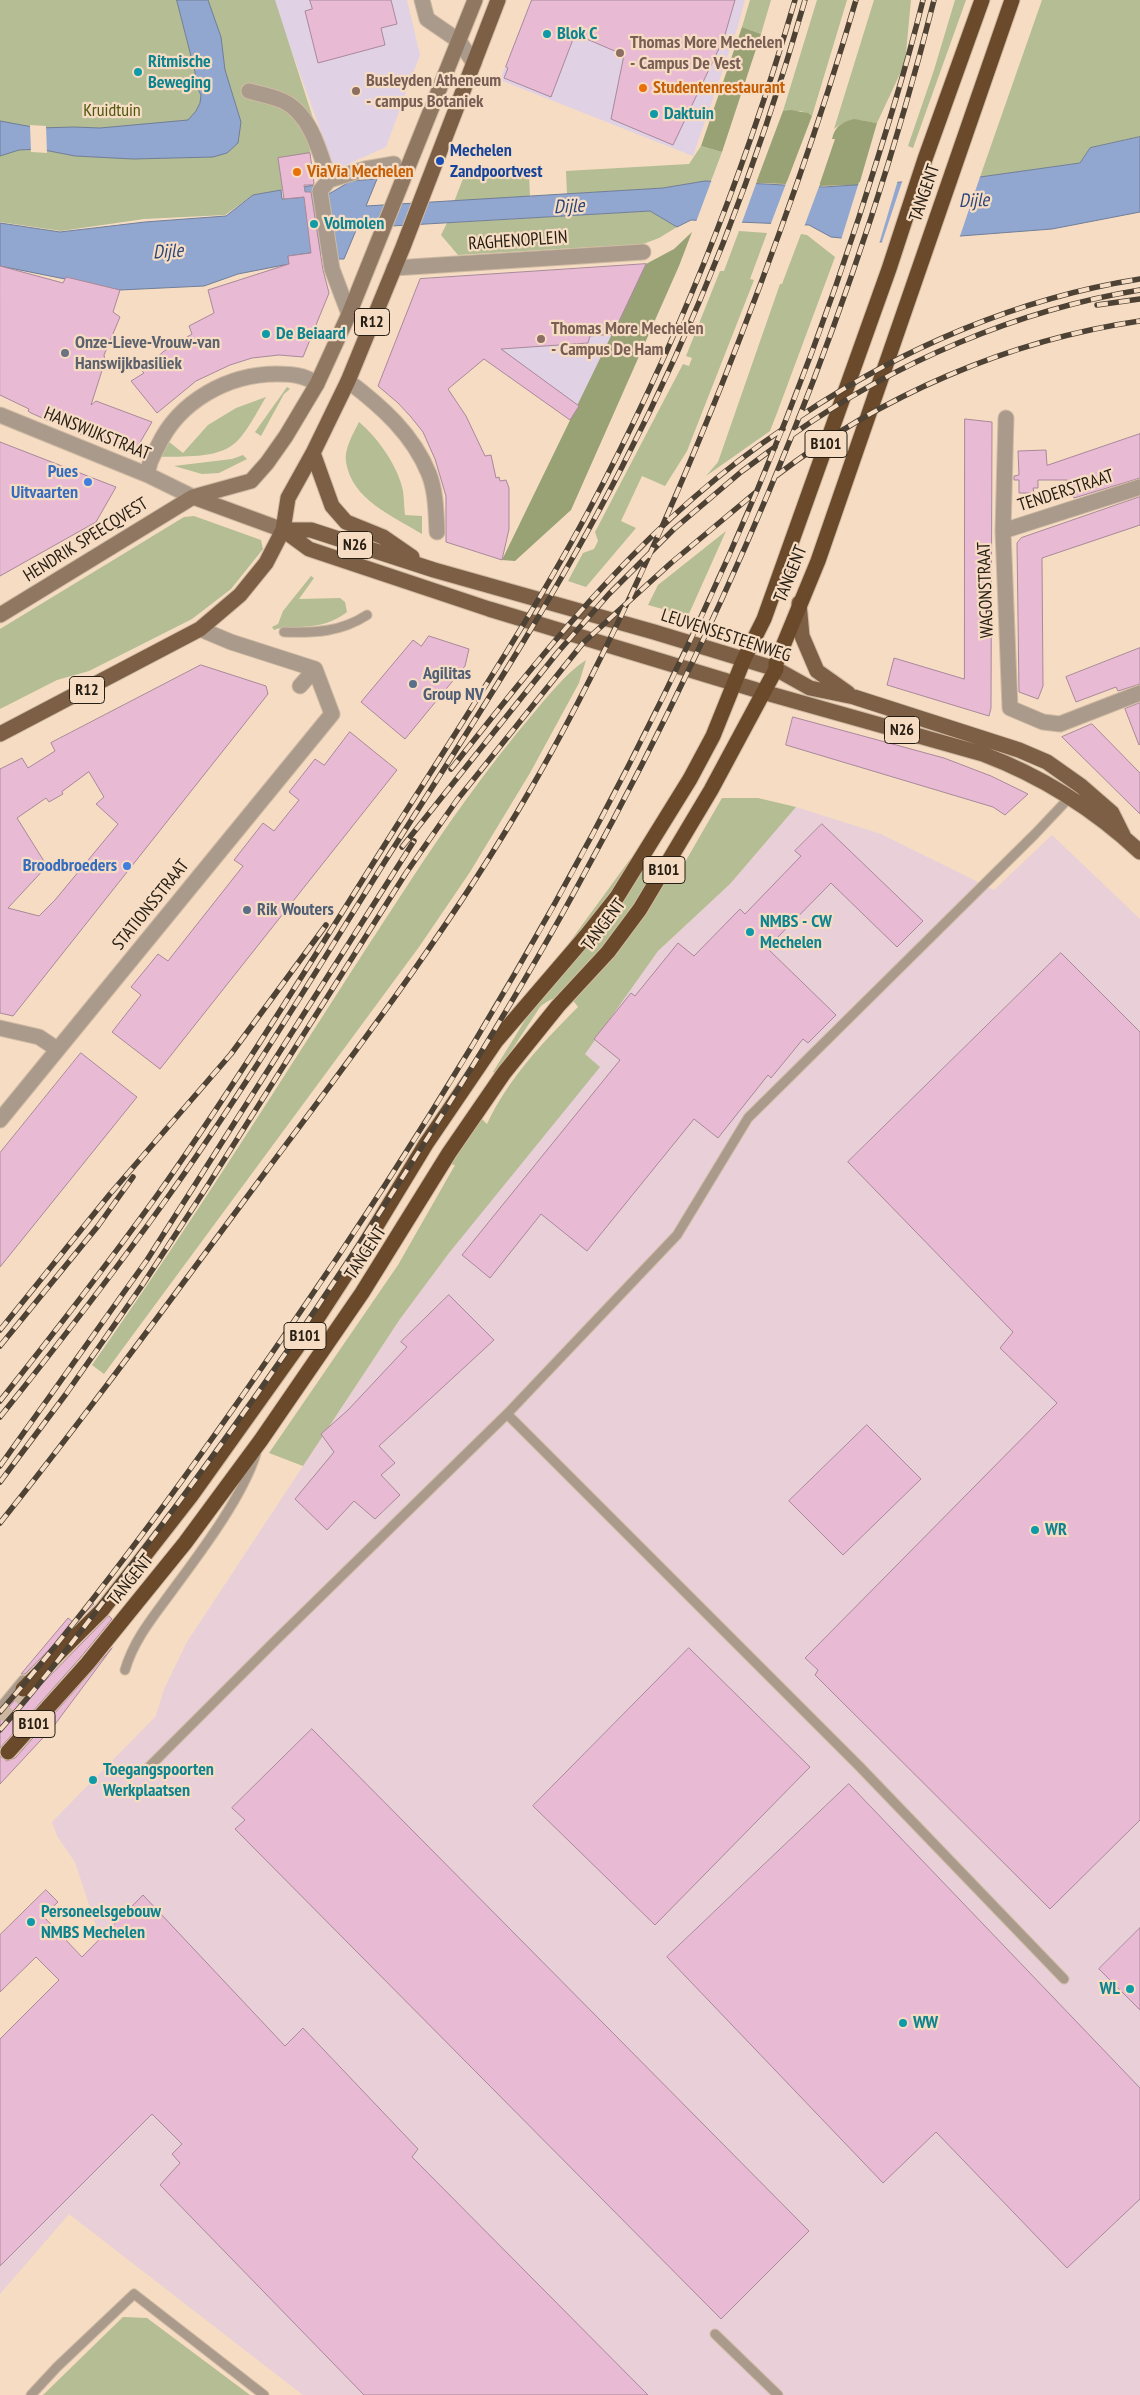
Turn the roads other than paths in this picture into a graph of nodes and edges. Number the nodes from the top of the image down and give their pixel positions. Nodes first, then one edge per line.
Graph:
1 (422, 0) edge
2 (475, 0) edge
3 (498, 0) edge
4 (982, 0) edge
5 (1012, 0) edge
6 (459, 41) junction
7 (474, 63) junction
8 (249, 91) dead end
9 (394, 164) dead end
10 (329, 180) junction
11 (643, 252) dead end
12 (396, 265) junction
13 (349, 314) junction
14 (348, 382) junction
15 (317, 384) junction
16 (0, 415) edge
17 (1006, 418) dead end
18 (314, 453) junction
19 (148, 474) junction
20 (1140, 487) edge
21 (193, 497) junction
22 (283, 530) junction
23 (1003, 531) junction
24 (437, 532) dead end
25 (426, 567) junction
26 (799, 603) junction
27 (0, 615) edge
28 (367, 615) dead end
29 (200, 629) junction
30 (284, 632) dead end
31 (744, 659) junction
32 (315, 669) junction
33 (776, 669) junction
34 (734, 683) junction
35 (300, 686) dead end
36 (763, 692) junction
37 (1140, 693) edge
38 (854, 697) junction
39 (0, 734) edge
40 (1070, 797) junction
41 (1124, 837) junction
42 (1140, 852) edge
43 (0, 1028) edge
44 (57, 1049) junction
45 (0, 1120) edge
46 (507, 1414) junction
47 (261, 1440) junction
48 (66, 1646) junction
49 (125, 1670) dead end
50 (23, 1689) tunnel mouth
51 (0, 1708) edge
52 (8, 1752) dead end
53 (147, 1769) dead end
54 (1064, 1979) dead end
55 (715, 2334) dead end
56 (31, 2395) edge
57 (264, 2395) edge
58 (778, 2395) edge

1 - 6 street
2 - 6 street, R12
3 - 7 main road, R12
4 - 31 highway, TANGENT / B101
5 - 26 highway, TANGENT / B101
6 - 7 street
6 - 13 street, R12
7 - 12 main road, R12
8 - 10 street
9 - 10 street
10 - 13 street
11 - 12 street, RAGHENOPLEIN
12 - 14 main road, R12
13 - 15 street, R12
14 - 18 main road, R12
14 - 24 street
15 - 19 street
15 - 21 street, R12
16 - 19 street, HANSWIJKSTRAAT
17 - 23 street, WAGONSTRAAT
18 - 22 main road, R12
18 - 25 main road
19 - 21 street, HANSWIJKSTRAAT
20 - 23 street, TENDERSTRAAT
21 - 22 street, LEUVENSESTEENWEG / N26
21 - 27 street, HENDRIK SPEECQVEST / R12
22 - 25 main road, LEUVENSESTEENWEG / N26
22 - 29 main road, R12
22 - 34 main road, LEUVENSESTEENWEG / N26
23 - 37 street, WAGONSTRAAT
25 - 31 main road, LEUVENSESTEENWEG / N26
26 - 33 highway, TANGENT / B101
26 - 38 main road
28 - 30 lane
29 - 32 street
29 - 39 main road, R12
31 - 33 main road, LEUVENSESTEENWEG / N26
31 - 34 highway, TANGENT / B101
32 - 35 street
32 - 44 street, STATIONSSTRAAT
33 - 36 highway, TANGENT / B101
33 - 38 main road, LEUVENSESTEENWEG / N26
34 - 36 main road, LEUVENSESTEENWEG / N26
34 - 48 highway, TANGENT / B101
36 - 40 main road, LEUVENSESTEENWEG / N26
36 - 47 highway, TANGENT / B101
38 - 41 main road, LEUVENSESTEENWEG / N26
40 - 41 main road, LEUVENSESTEENWEG / N26
40 - 46 lane
41 - 42 main road, LEUVENSESTEENWEG / N26
43 - 44 street
44 - 45 street, STATIONSSTRAAT
46 - 53 lane
46 - 54 lane
47 - 49 lane
47 - 52 highway, TANGENT / B101
48 - 50 highway, TANGENT / B101
48 - 51 lane
55 - 58 lane
56 - 57 lane

